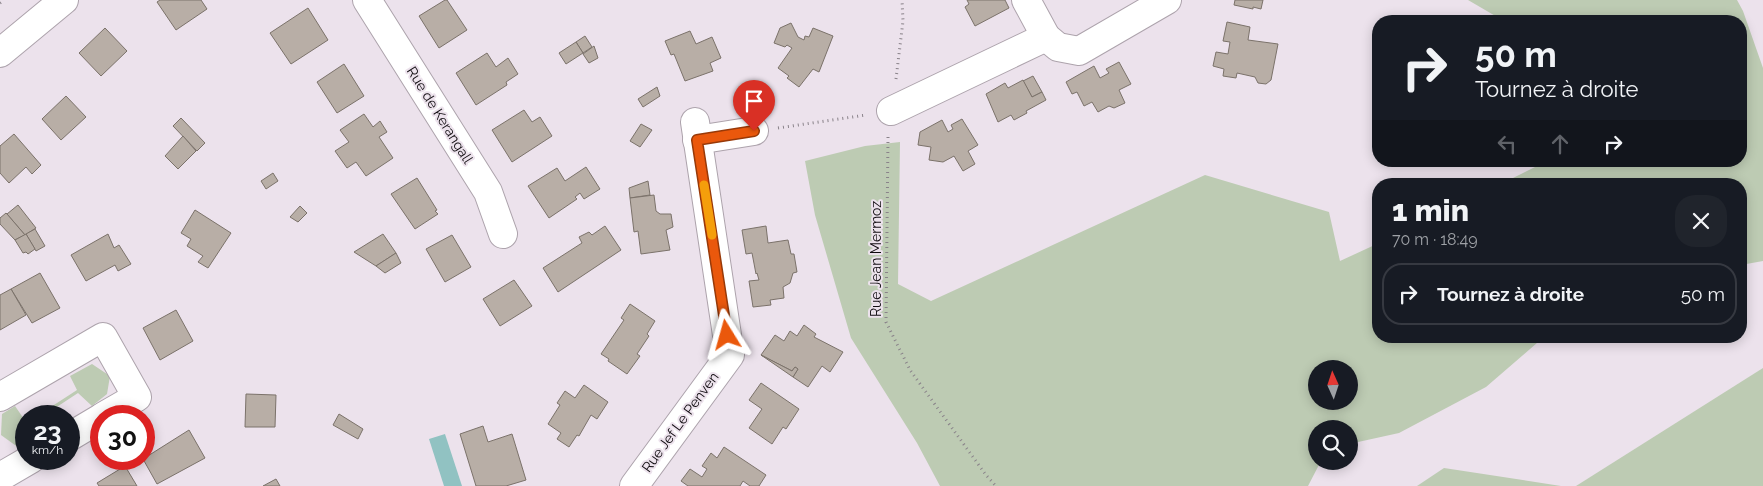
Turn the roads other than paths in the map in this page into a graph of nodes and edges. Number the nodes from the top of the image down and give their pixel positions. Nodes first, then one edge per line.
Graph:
1 (64, 0) edge
2 (368, 0) edge
3 (1026, 0) edge
4 (1167, 0) edge
5 (1046, 37) junction
6 (0, 53) edge
7 (891, 111) road end
8 (754, 131) road end
9 (503, 234) dead end
10 (0, 397) edge
11 (123, 405) edge
12 (15, 468) edge
13 (0, 477) edge
14 (0, 482) edge
15 (2, 486) edge
16 (634, 486) edge

1 - 6 street
2 - 9 street, Rue de Kerangall
3 - 5 street
4 - 5 street
5 - 7 street
8 - 16 street, Rue Jef Le Penven
10 - 11 street
12 - 13 street
14 - 15 street

